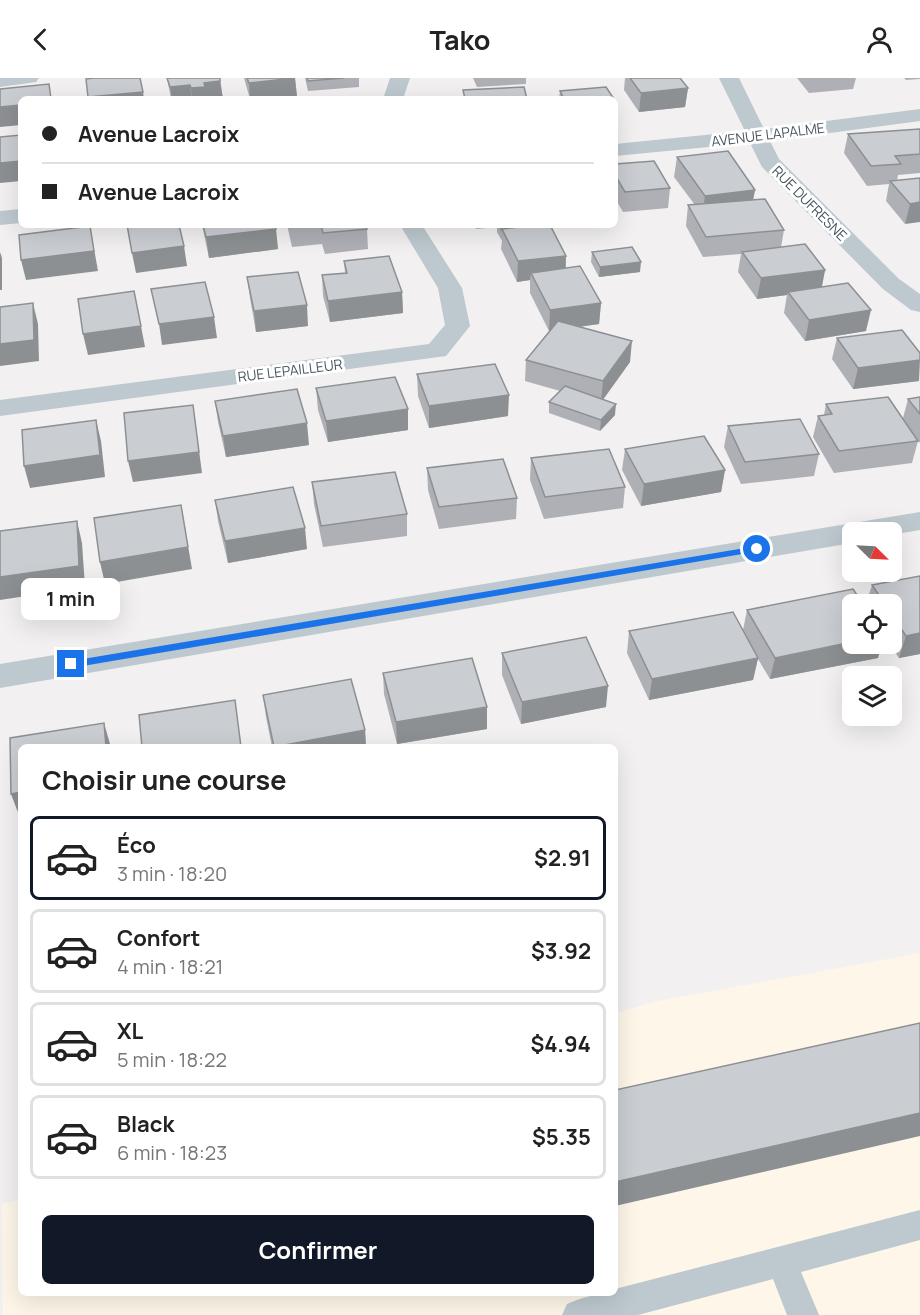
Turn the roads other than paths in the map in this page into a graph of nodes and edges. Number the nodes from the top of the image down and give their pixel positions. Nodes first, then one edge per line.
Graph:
1 (29, 78) edge
2 (400, 78) edge
3 (729, 78) edge
4 (0, 81) edge
5 (394, 96) edge
6 (920, 115) edge
7 (758, 136) junction
8 (618, 150) edge
9 (18, 216) edge
10 (0, 218) edge
11 (413, 228) edge
12 (920, 305) edge
13 (0, 408) edge
14 (920, 521) edge
15 (902, 524) edge
16 (842, 535) edge
17 (0, 676) edge
18 (920, 1225) edge
19 (782, 1263) junction
20 (578, 1315) edge
21 (803, 1315) edge

1 - 4 street
2 - 5 street
3 - 7 street, RUE DUFRESNE
6 - 7 street, AVENUE LAPALME
7 - 8 street, AVENUE LAPALME
7 - 12 street, RUE DUFRESNE
9 - 10 street
11 - 13 street, RUE LEPAILLEUR
14 - 15 street
16 - 17 street
18 - 19 lane
19 - 20 lane
19 - 21 lane

